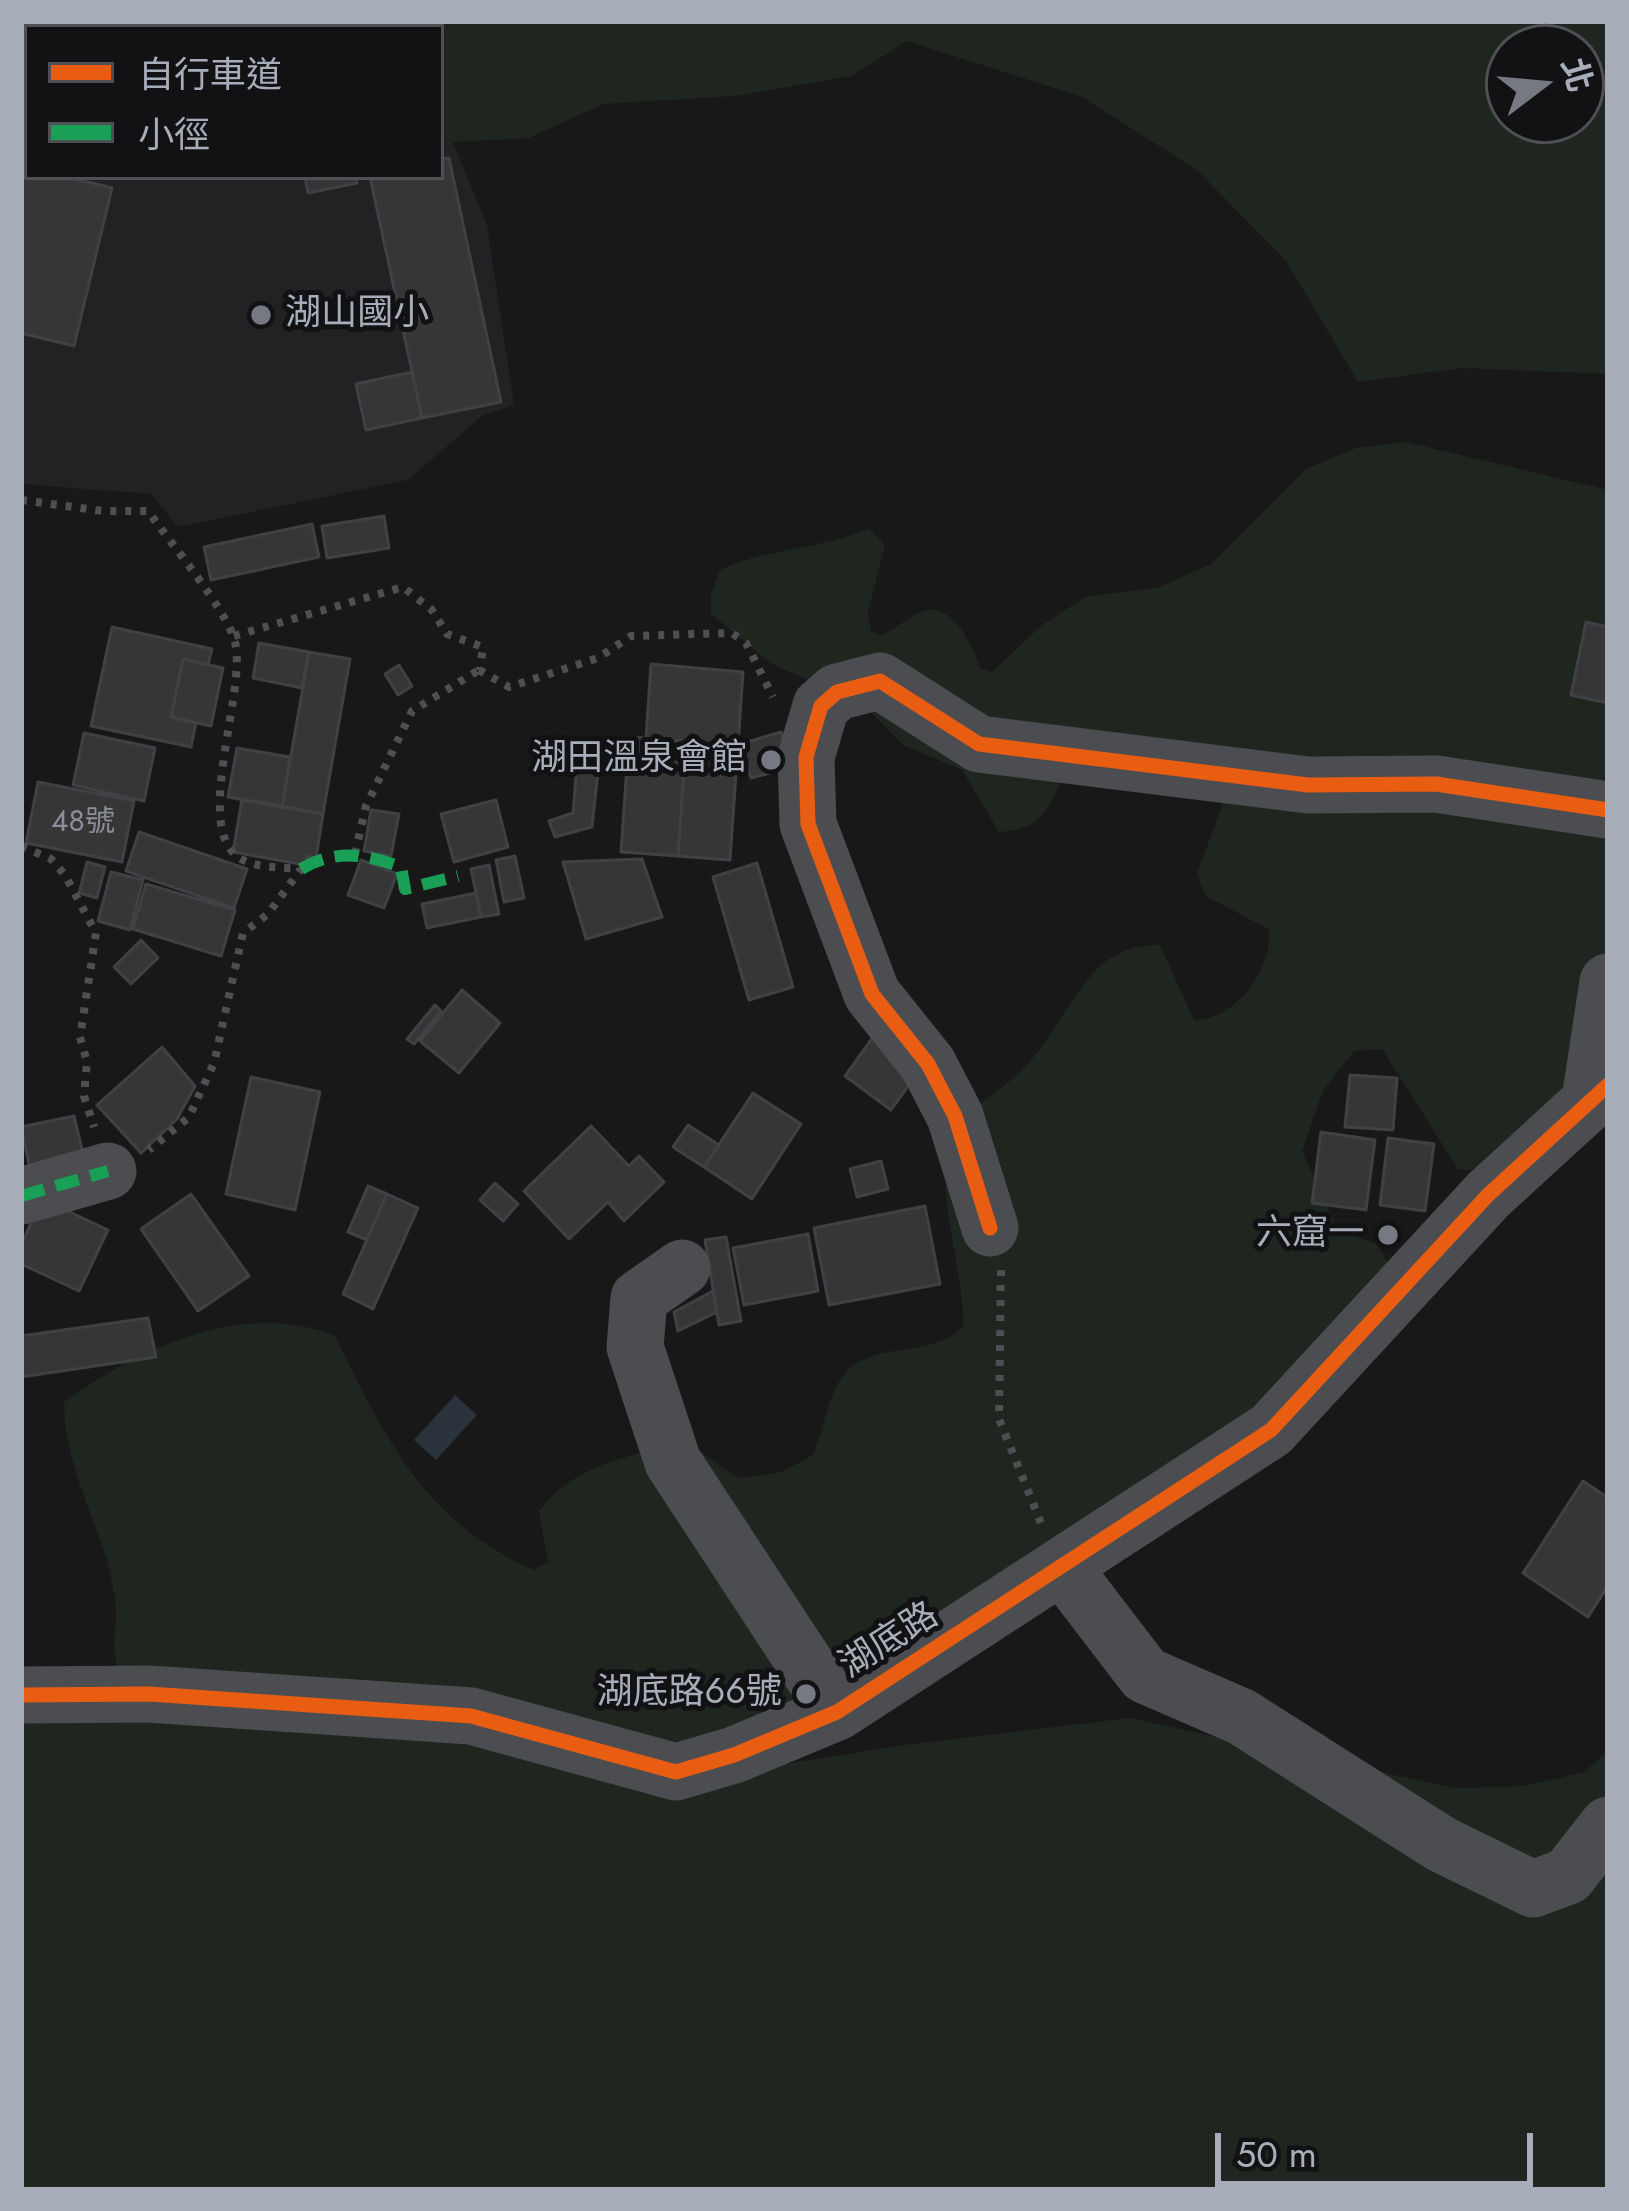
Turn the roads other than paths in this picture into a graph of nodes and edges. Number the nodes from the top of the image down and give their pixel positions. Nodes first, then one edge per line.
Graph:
1 (1608, 810) edge
2 (1608, 982) edge
3 (1599, 1092) edge
4 (108, 1171) road end
5 (21, 1196) edge
6 (990, 1228) road end
7 (682, 1268) dead end
8 (1063, 1568) junction
9 (21, 1694) edge
10 (838, 1712) junction
11 (1608, 1825) edge

1 - 6 street
2 - 3 street
3 - 8 street, 湖底路
4 - 5 street
7 - 10 street
8 - 10 street, 湖底路
8 - 11 street
9 - 10 street, 湖底路

